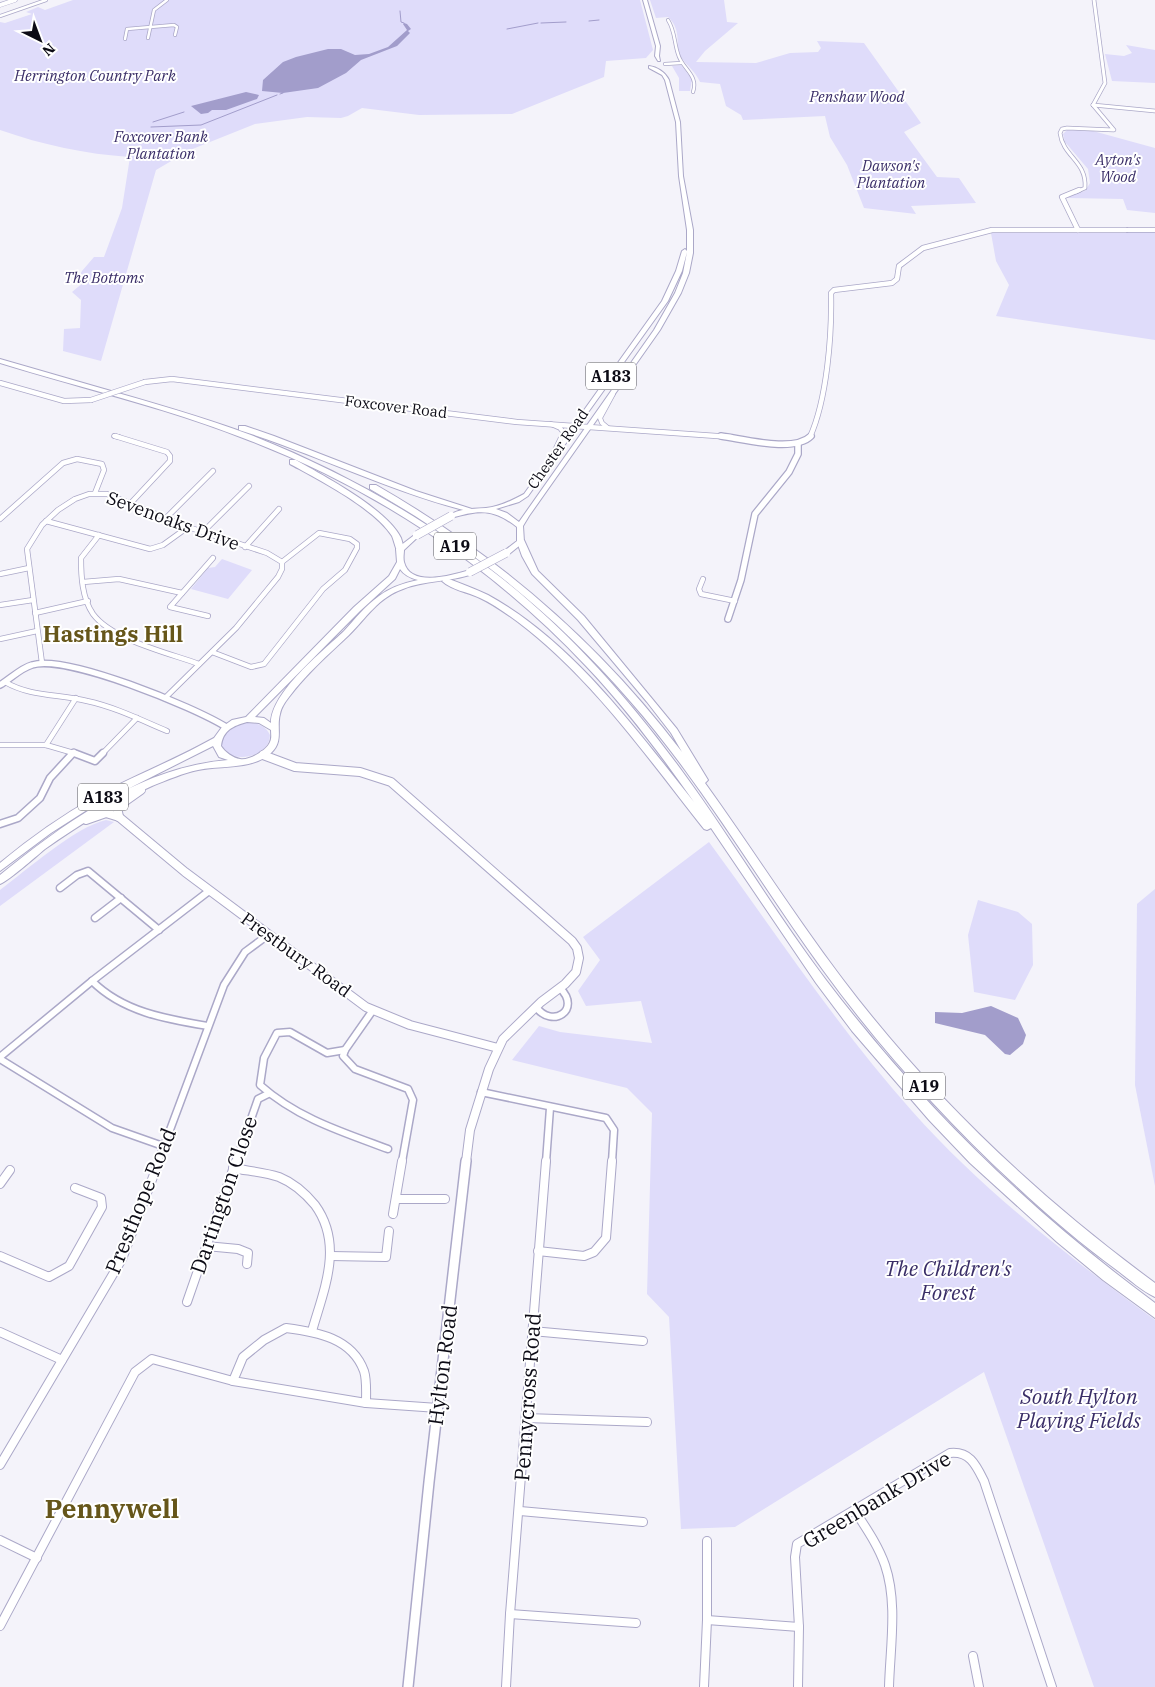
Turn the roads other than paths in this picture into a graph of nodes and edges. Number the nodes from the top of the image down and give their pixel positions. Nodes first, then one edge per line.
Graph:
1 (15, 0) edge
2 (46, 0) edge
3 (167, 0) edge
4 (645, 0) edge
5 (1094, 0) edge
6 (0, 5) edge
7 (0, 16) edge
8 (668, 20) dead end
9 (151, 27) junction
10 (175, 36) dead end
11 (148, 38) dead end
12 (125, 39) dead end
13 (657, 62) junction
14 (681, 62) junction
15 (650, 67) junction
16 (664, 74) junction
17 (693, 92) dead end
18 (1093, 105) junction
19 (1155, 111) edge
20 (687, 213) junction
21 (1078, 230) junction
22 (1126, 230) joint
23 (1155, 230) edge
24 (0, 356) edge
25 (0, 361) edge
26 (0, 383) edge
27 (616, 388) junction
28 (202, 422) junction
29 (551, 424) junction
30 (574, 425) junction
31 (239, 427) junction
32 (589, 427) junction
33 (608, 428) junction
34 (114, 436) dead end
35 (798, 444) junction
36 (552, 457) junction
37 (213, 471) dead end
38 (248, 486) dead end
39 (95, 493) junction
40 (130, 504) junction
41 (280, 509) dead end
42 (490, 509) junction
43 (471, 510) junction
44 (451, 516) joint
45 (166, 518) junction
46 (0, 519) edge
47 (46, 521) junction
48 (520, 526) junction
49 (188, 527) junction
50 (203, 532) junction
51 (99, 535) junction
52 (417, 535) joint
53 (521, 542) junction
54 (245, 547) junction
55 (400, 549) junction
56 (213, 558) dead end
57 (282, 562) junction
58 (400, 562) junction
59 (29, 568) junction
60 (0, 574) edge
61 (703, 579) dead end
62 (428, 580) junction
63 (446, 581) junction
64 (83, 582) junction
65 (182, 593) junction
66 (33, 600) junction
67 (88, 601) junction
68 (735, 601) junction
69 (0, 605) edge
70 (35, 613) junction
71 (208, 616) dead end
72 (728, 619) dead end
73 (37, 631) junction
74 (0, 639) edge
75 (212, 652) junction
76 (42, 663) junction
77 (199, 664) junction
78 (3, 683) edge
79 (76, 698) junction
80 (164, 698) junction
81 (137, 718) junction
82 (249, 718) junction
83 (226, 727) junction
84 (274, 728) junction
85 (167, 731) dead end
86 (216, 740) junction
87 (0, 745) edge
88 (46, 746) junction
89 (74, 752) junction
90 (263, 755) junction
91 (237, 761) junction
92 (155, 782) junction
93 (119, 817) junction
94 (0, 824) edge
95 (73, 826) junction
96 (739, 838) junction
97 (0, 868) edge
98 (0, 880) edge
99 (752, 883) junction
100 (60, 888) dead end
101 (210, 891) junction
102 (121, 898) junction
103 (95, 918) dead end
104 (159, 930) junction
105 (268, 934) junction
106 (92, 981) junction
107 (560, 988) junction
108 (536, 1007) junction
109 (373, 1010) junction
110 (208, 1026) junction
111 (498, 1048) junction
112 (344, 1050) junction
113 (0, 1058) edge
114 (481, 1092) junction
115 (268, 1094) junction
116 (550, 1108) junction
117 (163, 1146) junction
118 (388, 1149) dead end
119 (233, 1168) junction
120 (10, 1170) dead end
121 (0, 1184) edge
122 (75, 1188) dead end
123 (397, 1199) junction
124 (444, 1199) dead end
125 (393, 1214) dead end
126 (390, 1231) dead end
127 (206, 1246) junction
128 (538, 1251) junction
129 (0, 1256) edge
130 (331, 1256) junction
131 (247, 1264) dead end
132 (1155, 1291) edge
133 (187, 1302) dead end
134 (1155, 1311) edge
135 (312, 1331) junction
136 (532, 1331) junction
137 (0, 1332) edge
138 (643, 1341) dead end
139 (62, 1360) junction
140 (233, 1381) junction
141 (366, 1403) junction
142 (438, 1408) junction
143 (526, 1418) junction
144 (647, 1422) dead end
145 (0, 1465) edge
146 (520, 1511) junction
147 (855, 1511) junction
148 (643, 1522) dead end
149 (0, 1540) edge
150 (707, 1541) dead end
151 (37, 1558) junction
152 (510, 1614) junction
153 (707, 1620) junction
154 (636, 1623) dead end
155 (0, 1626) edge
156 (799, 1627) junction
157 (973, 1656) dead end
158 (408, 1687) edge
159 (506, 1687) edge
160 (704, 1687) edge
161 (798, 1687) edge
162 (889, 1687) edge
163 (979, 1687) edge
164 (1052, 1687) edge

1 - 6 main road
2 - 7 street
3 - 9 street
4 - 13 main road
5 - 18 street
8 - 14 street
9 - 10 street
9 - 11 street
9 - 12 street
13 - 14 street
13 - 15 main road
13 - 15 main road
13 - 16 main road, A183
14 - 17 street
15 - 16 main road
16 - 20 main road, Chester Road / A183
18 - 19 street
18 - 21 street
20 - 27 main road, Chester Road / A183
20 - 30 main road, Chester Road / A183
21 - 22 street
21 - 35 street
22 - 23 street
24 - 31 highway, A19
25 - 28 highway, A19
26 - 29 street, Foxcover Road, bridge
27 - 32 main road, Chester Road / A183
27 - 33 street
28 - 55 highway, A19
28 - 99 highway, A19
29 - 30 street, Foxcover Road
29 - 36 street
30 - 32 street, Foxcover Road
30 - 36 main road, Chester Road / A183
31 - 43 highway
31 - 96 highway, A19
32 - 33 street, Foxcover Road
32 - 48 main road, Chester Road / A183
33 - 35 street, Foxcover Road
34 - 40 street
35 - 68 street
36 - 42 main road, Chester Road / A183
37 - 45 street
38 - 50 street
39 - 40 street, Sevenoaks Drive
39 - 46 street
39 - 47 street, Sevenoaks Drive
40 - 45 street, Sevenoaks Drive
41 - 54 street
42 - 43 main road, Chester Road
42 - 48 main road
43 - 44 main road, Chester Road
44 - 52 main road, bridge
45 - 49 street, Sevenoaks Drive
47 - 51 street
47 - 59 street, Sevenoaks Drive
48 - 53 main road
49 - 50 street, Sevenoaks Drive
49 - 51 street
50 - 54 street, Sevenoaks Drive
51 - 64 street
52 - 55 main road
53 - 63 main road, bridge
53 - 96 highway
54 - 57 street, Sevenoaks Drive
55 - 58 main road
56 - 65 street
57 - 75 street
57 - 75 street
58 - 62 main road
58 - 82 main road
59 - 60 street
59 - 66 street, Sevenoaks Drive
61 - 68 street
62 - 63 main road
62 - 84 main road
63 - 99 highway
64 - 65 street
64 - 67 street
65 - 71 street
66 - 69 street
66 - 70 street, Sevenoaks Drive
67 - 70 street
67 - 77 street
68 - 72 street
70 - 73 street, Sevenoaks Drive
73 - 74 street
73 - 76 street, Sevenoaks Drive
75 - 77 street
76 - 78 street
76 - 80 street
77 - 80 street
78 - 79 street
79 - 81 street
79 - 88 street
80 - 83 street
81 - 85 street
81 - 89 street
82 - 83 main road
82 - 84 main road
83 - 86 main road, A183
84 - 90 main road
86 - 91 main road
86 - 97 main road, A183
87 - 88 street
88 - 89 street
89 - 94 street
90 - 91 main road, A183
90 - 107 street, Hylton Road
91 - 92 main road, A183
92 - 93 street
92 - 95 main road, A183
93 - 95 street
93 - 101 street, Prestbury Road
95 - 98 main road, A183
96 - 132 highway, A19
99 - 134 highway, A19
100 - 102 street
101 - 104 street
101 - 105 street, Prestbury Road
102 - 103 street
102 - 104 street
104 - 106 street
105 - 109 street, Prestbury Road
105 - 110 street, Presthope Road
106 - 110 street
106 - 113 street
107 - 108 street, Hylton Road
107 - 108 street
108 - 111 street, Hylton Road
109 - 111 street, Prestbury Road
109 - 112 street
110 - 117 street, Presthope Road
111 - 114 street, Hylton Road
112 - 115 street
112 - 123 street
113 - 117 street
114 - 116 street
114 - 142 street, Hylton Road
115 - 118 street
115 - 119 street, Dartington Close
116 - 128 street, Pennycross Road
116 - 128 street
117 - 139 street, Presthope Road
119 - 127 street, Dartington Close
119 - 130 street
120 - 121 street
122 - 129 street
123 - 124 street
123 - 125 street
126 - 130 street
127 - 131 street
127 - 133 street, Dartington Close
128 - 136 street, Pennycross Road
130 - 135 street
135 - 140 street
135 - 141 street
136 - 138 street
136 - 143 street, Pennycross Road
137 - 139 street
139 - 145 street, Presthope Road
140 - 141 street
140 - 151 street
141 - 142 street
142 - 158 street, Hylton Road
143 - 144 street
143 - 146 street, Pennycross Road
146 - 148 street
146 - 152 street, Pennycross Road
147 - 156 street, Greenbank Drive
147 - 162 street
147 - 164 street, Greenbank Drive
149 - 151 street
150 - 153 street
151 - 155 street
152 - 154 street
152 - 159 street, Pennycross Road
153 - 156 street
153 - 160 street
156 - 161 street, Greenbank Drive
157 - 163 street

